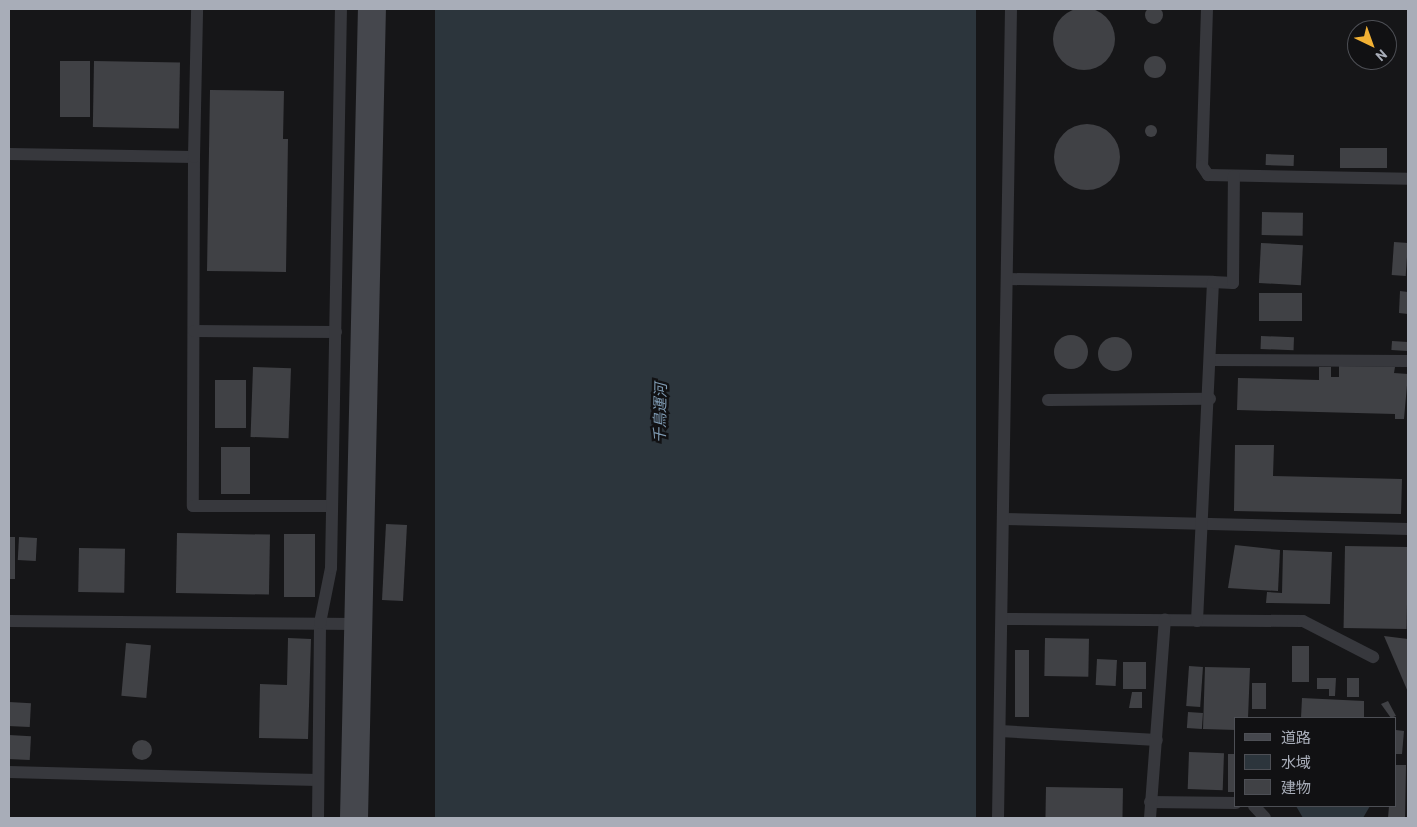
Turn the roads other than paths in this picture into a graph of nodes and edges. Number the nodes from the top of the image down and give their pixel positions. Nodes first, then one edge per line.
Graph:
1 (197, 9) edge
2 (341, 9) edge
3 (372, 9) edge
4 (1011, 9) edge
5 (1206, 9) edge
6 (9, 154) edge
7 (194, 157) junction
8 (1234, 176) junction
9 (1408, 179) edge
10 (1009, 279) junction
11 (1213, 282) junction
12 (194, 331) junction
13 (336, 332) junction
14 (1212, 360) junction
15 (1408, 361) edge
16 (1210, 399) junction
17 (1048, 400) dead end
18 (332, 506) junction
19 (1003, 519) junction
20 (1203, 524) junction
21 (1408, 529) edge
22 (1002, 619) junction
23 (1164, 620) junction
24 (1198, 620) junction
25 (9, 621) edge
26 (320, 623) junction
27 (358, 624) junction
28 (1373, 657) dead end
29 (1000, 731) junction
30 (1157, 740) junction
31 (9, 772) edge
32 (318, 780) junction
33 (1150, 802) junction
34 (1234, 803) edge
35 (1255, 807) edge
36 (318, 818) edge
37 (354, 818) edge
38 (998, 818) edge
39 (1150, 818) edge
40 (1265, 818) edge

1 - 7 lane
2 - 13 lane
3 - 27 street
4 - 10 lane
5 - 8 lane
6 - 7 lane
7 - 12 lane
8 - 9 lane
8 - 11 lane
10 - 11 lane
10 - 19 lane
11 - 14 lane
12 - 13 lane
12 - 18 lane
13 - 18 lane
14 - 15 lane
14 - 16 lane
16 - 17 lane
16 - 20 lane
18 - 26 lane
19 - 20 lane
19 - 22 lane
20 - 21 lane
20 - 24 lane
22 - 23 lane
22 - 29 lane
23 - 24 lane
23 - 30 lane
24 - 28 lane
25 - 26 lane
26 - 27 lane
26 - 32 lane
27 - 37 street
29 - 30 lane
29 - 38 lane
30 - 33 lane
31 - 32 lane
32 - 36 lane
33 - 34 lane
33 - 39 lane
35 - 40 lane

